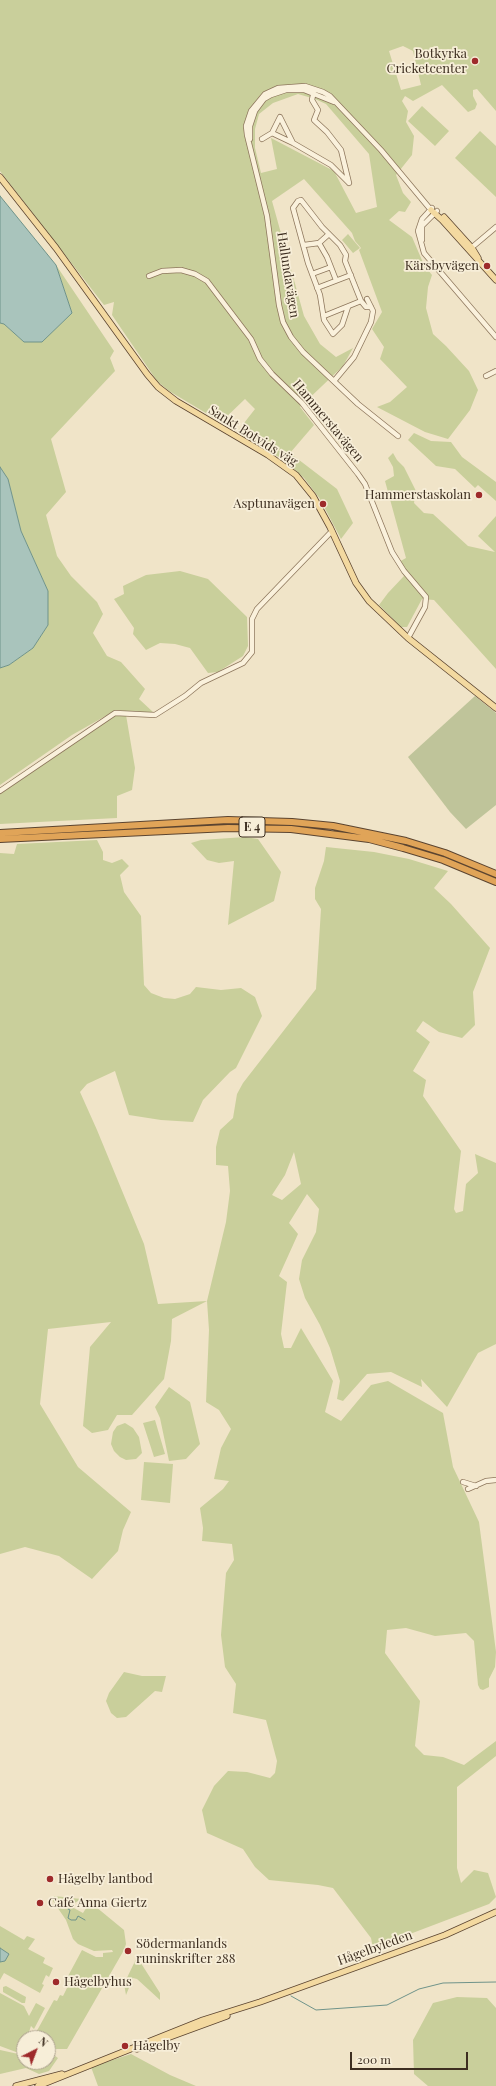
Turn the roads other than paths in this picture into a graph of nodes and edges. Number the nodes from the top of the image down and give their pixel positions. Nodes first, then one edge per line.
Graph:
1 (314, 90) junction
2 (272, 133) junction
3 (262, 138) dead end
4 (293, 143) junction
5 (0, 177) edge
6 (434, 211) junction
7 (496, 227) edge
8 (329, 234) junction
9 (319, 243) junction
10 (304, 245) junction
11 (470, 249) junction
12 (331, 267) junction
13 (312, 274) junction
14 (351, 275) junction
15 (149, 276) dead end
16 (336, 280) junction
17 (496, 280) edge
18 (317, 288) junction
19 (367, 299) dead end
20 (361, 302) junction
21 (371, 307) junction
22 (348, 308) junction
23 (324, 316) junction
24 (496, 337) edge
25 (496, 371) edge
26 (486, 376) dead end
27 (334, 381) junction
28 (398, 436) dead end
29 (332, 531) junction
30 (408, 638) junction
31 (496, 708) edge
32 (0, 790) edge
33 (0, 832) edge
34 (0, 840) edge
35 (496, 874) edge
36 (496, 882) edge
37 (496, 1480) edge
38 (463, 1482) dead end
39 (476, 1486) junction
40 (468, 1489) dead end
41 (496, 1912) edge
42 (77, 2070) junction
43 (16, 2086) edge
44 (38, 2086) edge

1 - 4 street
1 - 6 street, Hallundavägen
1 - 27 street, Hallundavägen
2 - 3 street
2 - 4 street
2 - 4 street
5 - 29 main road, Sankt Botvids väg
6 - 11 main road, Hallundavägen
6 - 24 street
7 - 11 street
8 - 9 street
8 - 10 street
8 - 14 street
9 - 10 street
9 - 12 street
10 - 13 street
11 - 17 main road, Hallundavägen
12 - 13 street
12 - 16 street
13 - 18 street
14 - 16 street
14 - 20 street
15 - 30 street, Hammerstavägen
16 - 18 street
18 - 23 street
19 - 21 street
20 - 21 street
20 - 22 street
21 - 27 street
22 - 23 street
22 - 23 street
25 - 26 street
27 - 28 street, Hallundavägen
29 - 30 main road, Sankt Botvids väg
29 - 32 street
30 - 31 main road, Sankt Botvids väg
33 - 35 highway, E 4
34 - 36 highway, E 4
37 - 39 street
38 - 39 street
39 - 40 street
41 - 42 main road, Hågelbyleden
42 - 43 main road, Hågelbyleden
42 - 44 main road, Hågelbyleden

